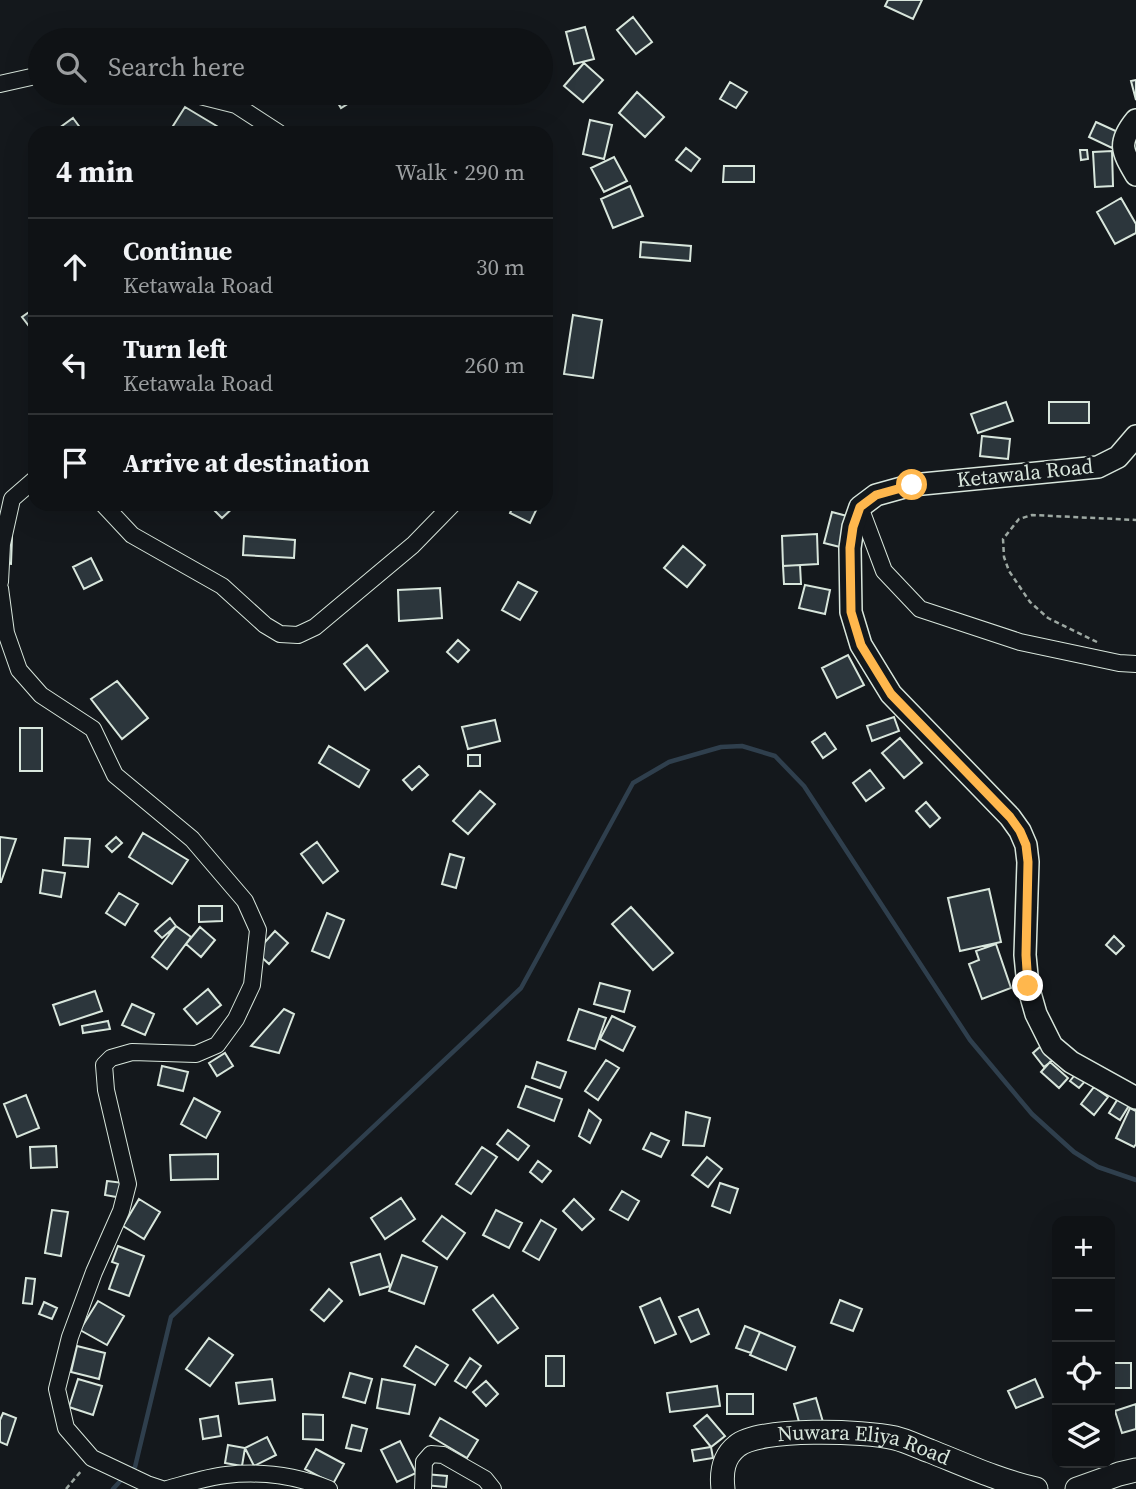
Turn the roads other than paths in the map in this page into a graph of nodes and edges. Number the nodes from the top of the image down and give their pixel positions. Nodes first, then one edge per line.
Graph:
1 (28, 77) edge
2 (0, 83) edge
3 (236, 105) edge
4 (1136, 120) edge
5 (268, 126) edge
6 (1136, 175) edge
7 (1136, 436) edge
8 (28, 485) edge
9 (860, 507) junction
10 (110, 511) edge
11 (446, 511) edge
12 (0, 585) edge
13 (1128, 663) edge
14 (1136, 1098) edge
15 (1136, 1470) edge
16 (155, 1487) edge
17 (167, 1489) edge
18 (329, 1489) edge
19 (423, 1489) edge
20 (493, 1489) edge
21 (723, 1489) edge
22 (1036, 1489) edge
23 (1077, 1489) edge

1 - 2 street
3 - 5 street
4 - 6 main road
7 - 9 main road, Ketawala Road
8 - 12 street
9 - 13 street
9 - 14 main road
10 - 11 street
12 - 16 street
15 - 23 highway
17 - 18 street
19 - 20 street
21 - 22 highway, Nuwara Eliya Road

